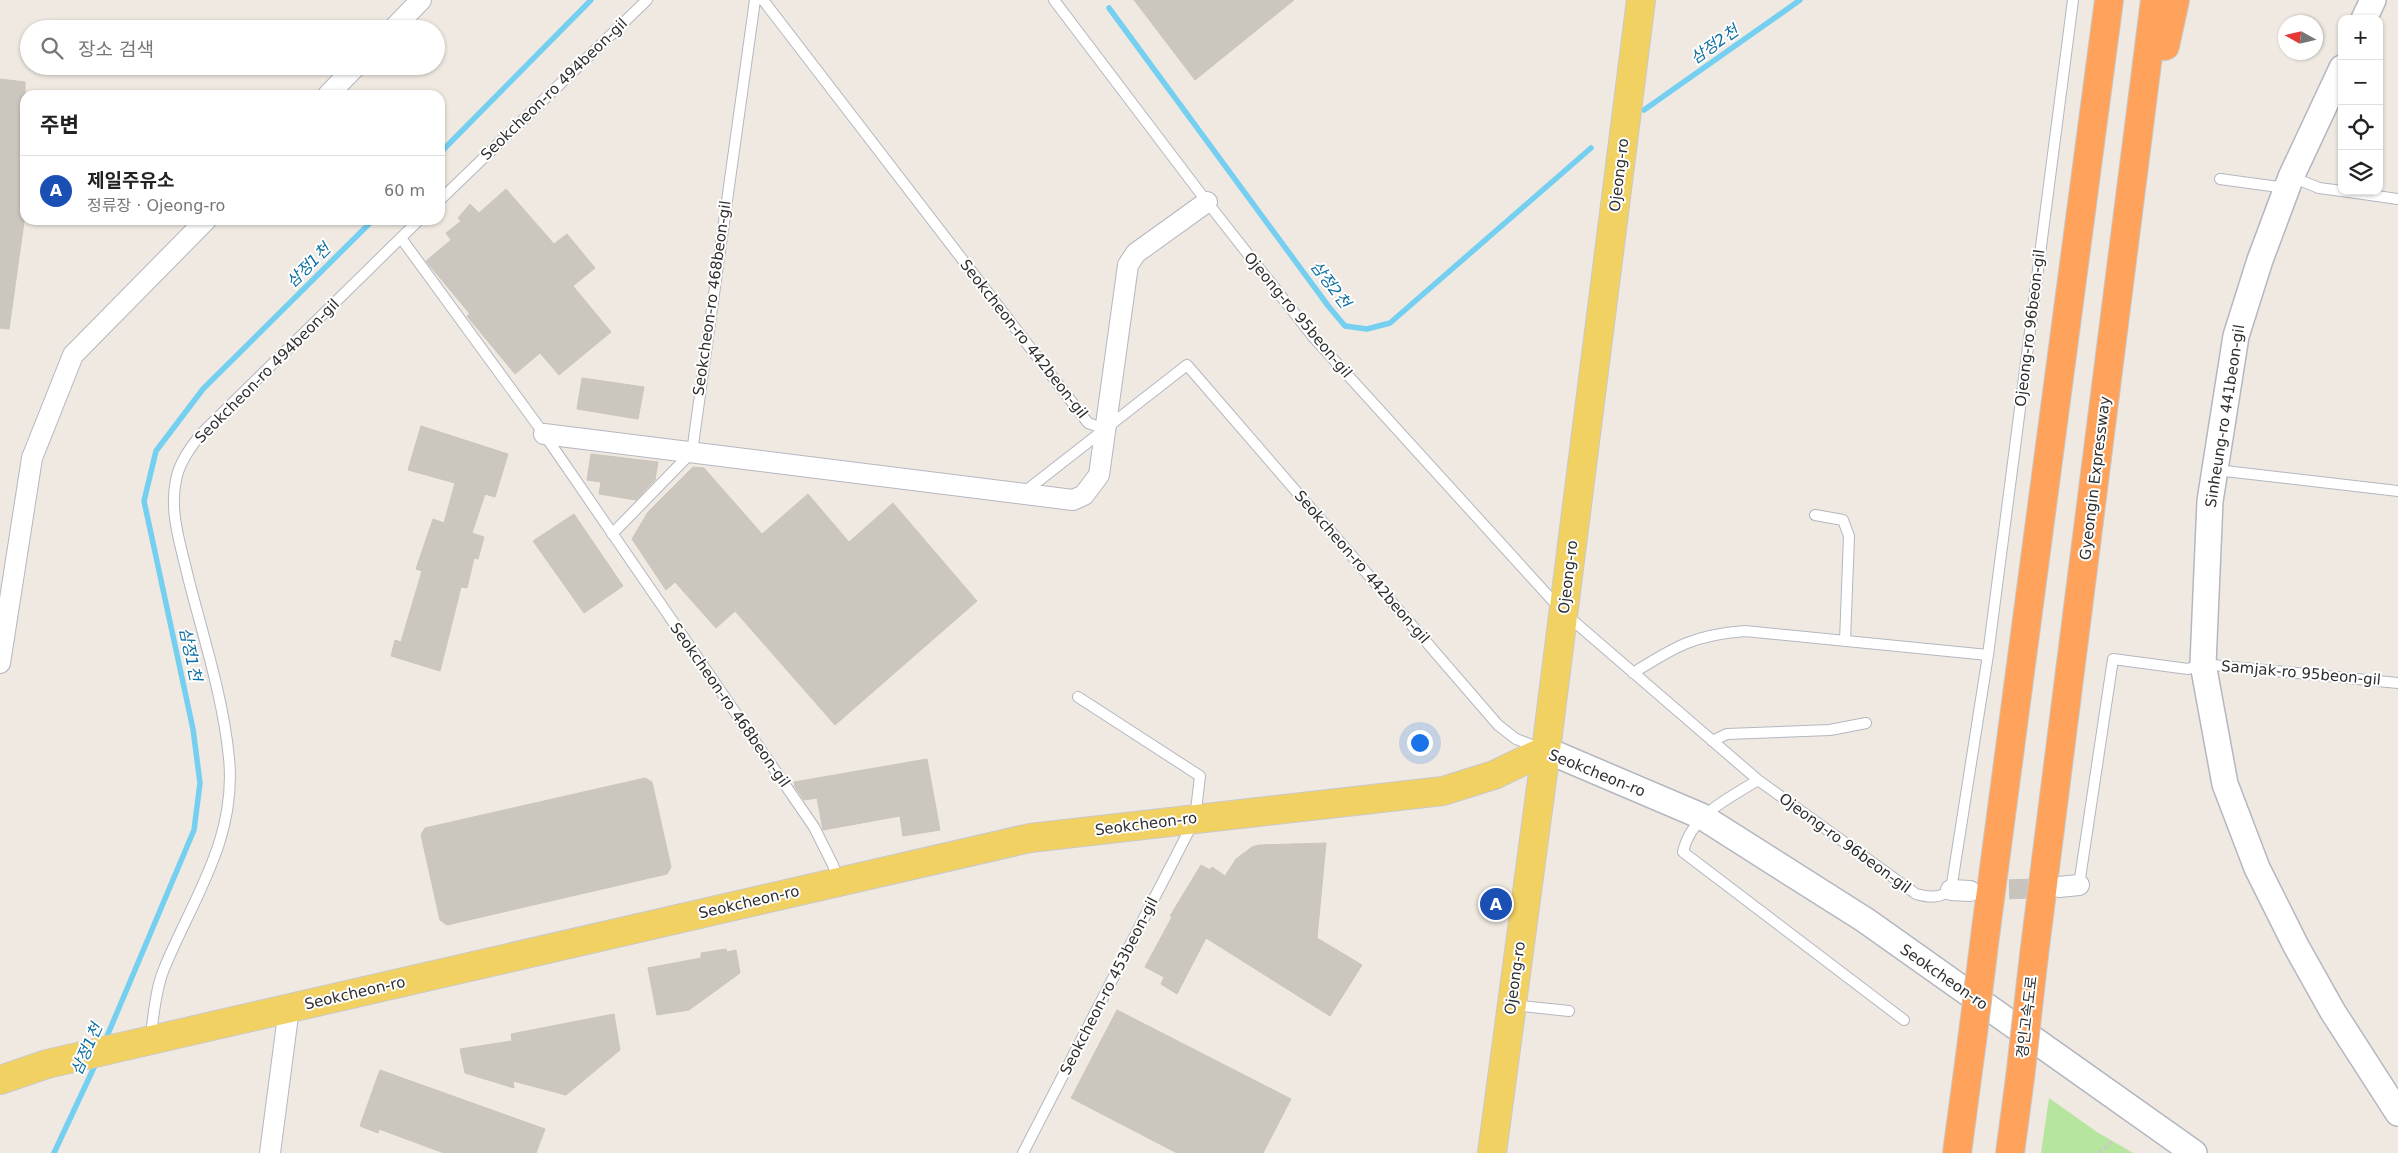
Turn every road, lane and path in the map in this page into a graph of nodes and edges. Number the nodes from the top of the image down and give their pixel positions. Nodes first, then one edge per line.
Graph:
1 (421, 0) edge
2 (647, 0) edge
3 (755, 0) edge
4 (763, 0) edge
5 (1054, 0) edge
6 (1641, 0) edge
7 (2073, 0) edge
8 (2109, 0) edge
9 (2155, 0) edge
10 (2175, 0) edge
11 (2373, 0) edge
12 (2366, 15) edge
13 (402, 20) edge
14 (347, 75) edge
15 (2338, 77) edge
16 (333, 90) edge
17 (2220, 179) dead end
18 (2289, 182) junction
19 (2338, 190) edge
20 (445, 195) edge
21 (2370, 195) edge
22 (2398, 199) edge
23 (1207, 202) junction
24 (2129, 211) junction
25 (201, 225) edge
26 (414, 225) edge
27 (401, 238) junction
28 (1105, 429) junction
29 (544, 434) junction
30 (692, 452) junction
31 (2215, 470) junction
32 (2398, 492) edge
33 (1022, 493) junction
34 (1815, 516) dead end
35 (612, 534) junction
36 (1563, 612) junction
37 (1844, 641) junction
38 (1988, 655) junction
39 (0, 663) edge
40 (2203, 664) junction
41 (1633, 672) junction
42 (2398, 683) edge
43 (1078, 697) dead end
44 (1866, 723) dead end
45 (1712, 741) junction
46 (1546, 750) junction
47 (1758, 780) junction
48 (1701, 816) junction
49 (1195, 819) junction
50 (838, 882) junction
51 (2079, 885) joint
52 (2059, 888) tunnel mouth
53 (2034, 955) joint
54 (1512, 1005) junction
55 (289, 1008) junction
56 (1569, 1011) dead end
57 (1904, 1020) dead end
58 (150, 1040) junction
59 (0, 1080) edge
60 (2398, 1113) edge
61 (2113, 1141) dead end
62 (270, 1153) edge
63 (1023, 1153) edge
64 (1492, 1153) edge
65 (1957, 1153) edge
66 (2010, 1153) edge
67 (2099, 1153) edge
68 (2194, 1153) edge

1 - 13 street
2 - 20 lane, Seokcheon-ro 494beon-gil
3 - 30 lane, Seokcheon-ro 468beon-gil
4 - 28 lane, Seokcheon-ro 442beon-gil
5 - 23 lane, Ojeong-ro 95beon-gil
6 - 36 main road, Ojeong-ro
7 - 38 lane, Ojeong-ro 96beon-gil
8 - 65 highway, bridge
9 - 24 highway, Gyeongin Expressway
10 - 24 highway
11 - 12 street
14 - 16 street
15 - 18 street, Sinheung-ro 441beon-gil
17 - 18 lane
18 - 19 lane
18 - 31 street, Sinheung-ro 441beon-gil
21 - 22 lane
23 - 28 street
23 - 36 lane, Ojeong-ro 95beon-gil
24 - 53 highway, Gyeongin Expressway
25 - 39 street
26 - 27 lane, Seokcheon-ro 494beon-gil
27 - 29 lane, Seokcheon-ro 468beon-gil
27 - 58 lane, Seokcheon-ro 494beon-gil
28 - 33 lane
28 - 33 street
28 - 46 lane, Seokcheon-ro 442beon-gil
29 - 30 street
29 - 35 lane, Seokcheon-ro 468beon-gil
30 - 33 street
30 - 35 lane
31 - 32 lane
31 - 40 street, Sinheung-ro 441beon-gil
34 - 37 lane
35 - 50 lane, Seokcheon-ro 468beon-gil
36 - 41 lane, Ojeong-ro 96beon-gil
36 - 46 main road, Ojeong-ro
37 - 38 lane
37 - 41 lane
38 - 47 lane, Ojeong-ro 96beon-gil
40 - 42 lane, Samjak-ro 95beon-gil
40 - 51 lane, Samjak-ro 95beon-gil
40 - 60 street, Sinheung-ro 441beon-gil
41 - 45 lane, Ojeong-ro 96beon-gil
43 - 49 lane
44 - 45 lane
45 - 47 lane, Ojeong-ro 96beon-gil
46 - 48 street, Seokcheon-ro
46 - 49 main road, Seokcheon-ro
46 - 54 main road, Ojeong-ro
47 - 48 lane
48 - 57 lane
48 - 68 street, Seokcheon-ro
49 - 50 main road, Seokcheon-ro
49 - 63 lane, Seokcheon-ro 453beon-gil
50 - 55 main road, Seokcheon-ro
51 - 52 street
53 - 66 highway, 경인고속도로, bridge
54 - 56 lane
54 - 64 main road, Ojeong-ro
55 - 58 main road, Seokcheon-ro
55 - 62 street
58 - 59 main road, Seokcheon-ro
61 - 67 path

